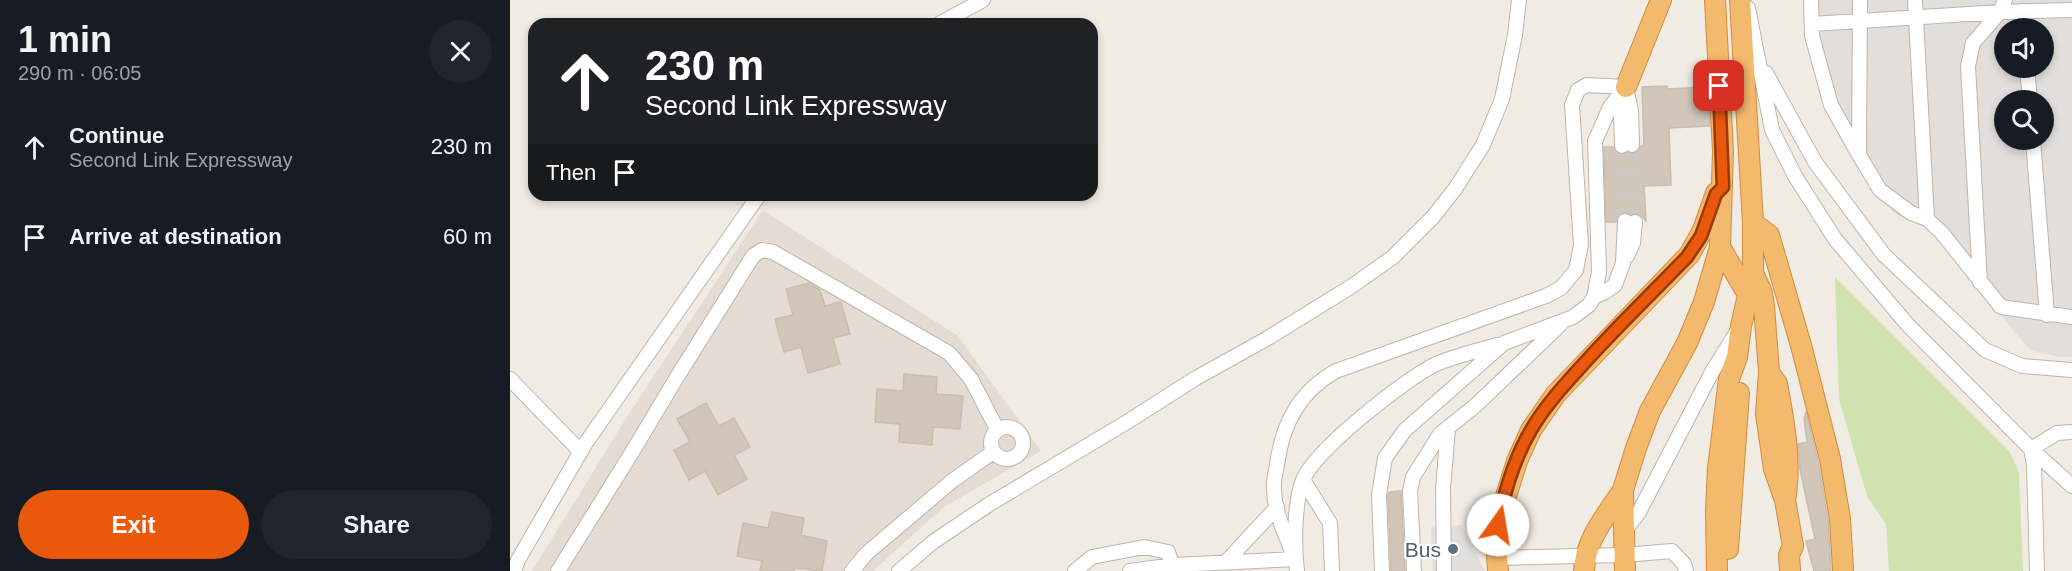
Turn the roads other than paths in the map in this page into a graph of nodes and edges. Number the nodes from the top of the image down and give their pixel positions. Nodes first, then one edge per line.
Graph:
1 (983, 0) edge
2 (1519, 0) edge
3 (1660, 0) edge
4 (1714, 0) edge
5 (1740, 0) edge
6 (1746, 0) edge
7 (1811, 0) edge
8 (1860, 0) edge
9 (1915, 0) edge
10 (2070, 0) edge
11 (2072, 4) edge
12 (2003, 6) edge
13 (2072, 10) edge
14 (2023, 11) junction
15 (1917, 17) junction
16 (950, 18) edge
17 (2023, 18) edge
18 (1861, 21) junction
19 (1812, 24) junction
20 (1760, 60) junction
21 (1626, 87) junction
22 (1627, 146) tunnel mouth
23 (2034, 150) edge
24 (1859, 155) junction
25 (1723, 187) junction
26 (755, 201) edge
27 (1927, 219) junction
28 (1630, 222) tunnel mouth
29 (1753, 223) junction
30 (1720, 247) junction
31 (1753, 273) junction
32 (1980, 282) junction
33 (1747, 293) junction
34 (1594, 297) junction
35 (2048, 315) junction
36 (2072, 317) edge
37 (1565, 321) junction
38 (1741, 326) junction
39 (1504, 343) junction
40 (1737, 357) junction
41 (2072, 370) edge
42 (510, 379) edge
43 (1448, 428) junction
44 (998, 429) junction
45 (2072, 432) edge
46 (2031, 449) junction
47 (580, 452) junction
48 (993, 452) junction
49 (1014, 458) junction
50 (1028, 480) junction
51 (1303, 480) junction
52 (2072, 486) edge
53 (1623, 490) junction
54 (1277, 507) junction
55 (1624, 532) junction
56 (1226, 562) junction
57 (1584, 563) edge
58 (1625, 563) edge
59 (1296, 565) edge
60 (1497, 565) edge
61 (1174, 568) edge
62 (1843, 569) dead end
63 (1794, 570) edge
64 (514, 571) edge
65 (558, 571) edge
66 (852, 571) edge
67 (899, 571) edge
68 (1075, 571) edge
69 (1130, 571) edge
70 (1332, 571) edge
71 (1382, 571) edge
72 (1414, 571) edge
73 (1444, 571) edge
74 (1686, 571) edge
75 (1717, 571) edge
76 (1729, 571) edge
77 (2037, 571) edge

1 - 16 street
2 - 50 street
3 - 21 highway
4 - 25 highway
5 - 29 highway
6 - 20 street
7 - 19 street
8 - 18 street
9 - 15 street
10 - 11 street
12 - 14 street
12 - 15 street
12 - 32 street
13 - 14 street
14 - 17 street
15 - 18 street
15 - 27 street
18 - 19 street
18 - 24 street
19 - 24 street
20 - 41 street
20 - 46 street
21 - 22 street
21 - 34 street
21 - 54 street
23 - 35 street
24 - 27 street
25 - 30 highway
25 - 60 highway
26 - 47 street
27 - 32 street
28 - 34 street
29 - 31 highway
29 - 62 highway
30 - 33 highway
30 - 53 highway
31 - 33 highway
31 - 63 highway
32 - 35 street
33 - 38 highway
34 - 37 street
35 - 36 street
37 - 39 street
37 - 43 street
38 - 40 highway
38 - 55 street
39 - 51 street
39 - 71 street
40 - 75 highway
40 - 76 highway
42 - 47 street
43 - 72 street
43 - 73 street
44 - 48 street
44 - 49 street
44 - 65 street
45 - 46 street
46 - 52 street
46 - 77 street
47 - 64 street
48 - 49 street
48 - 66 street
49 - 50 street
50 - 67 street
51 - 59 street
51 - 70 street
53 - 55 highway
53 - 57 highway
54 - 56 street
54 - 59 street
55 - 58 highway
56 - 59 street
56 - 61 street
57 - 58 street
57 - 60 street
58 - 74 street
61 - 68 street
61 - 69 street

